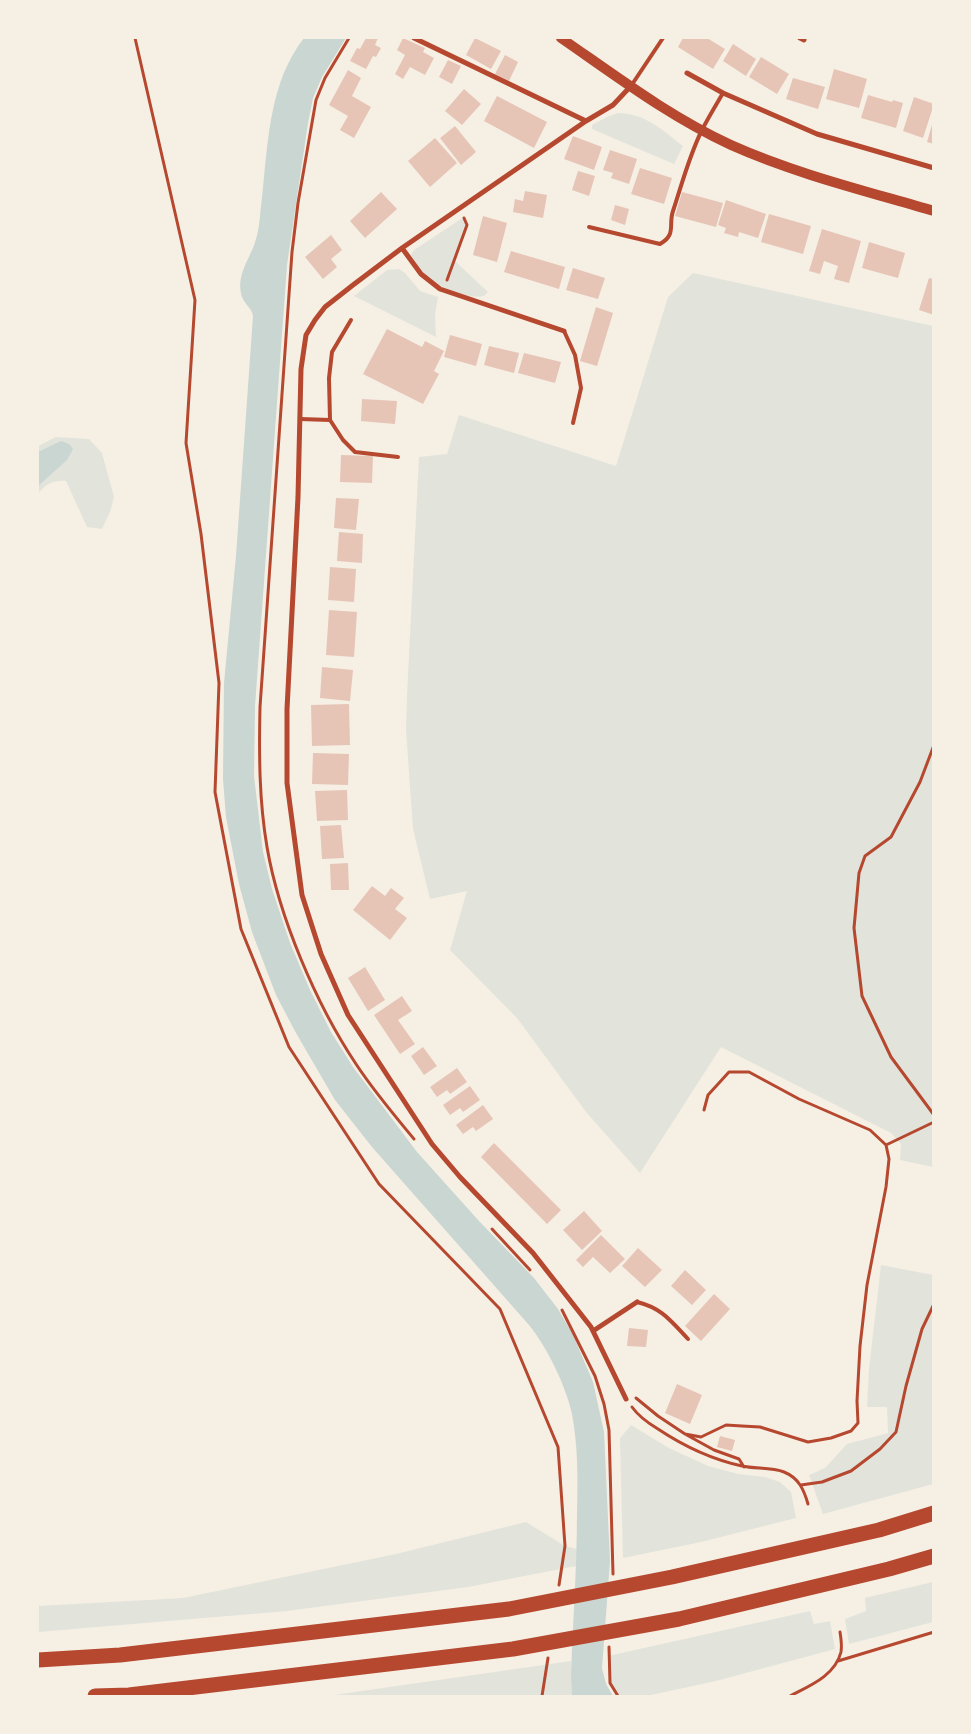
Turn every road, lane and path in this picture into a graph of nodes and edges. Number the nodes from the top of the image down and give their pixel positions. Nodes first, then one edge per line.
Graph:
1 (135, 38) edge
2 (349, 38) edge
3 (414, 38) edge
4 (561, 38) edge
5 (663, 38) edge
6 (687, 73) dead end
7 (630, 87) junction
8 (723, 93) junction
9 (586, 121) junction
10 (702, 130) junction
11 (934, 168) edge
12 (459, 209) junction
13 (934, 211) edge
14 (589, 227) dead end
15 (402, 248) junction
16 (444, 290) junction
17 (351, 320) dead end
18 (564, 331) joint
19 (300, 419) junction
20 (330, 420) junction
21 (573, 422) dead end
22 (398, 458) dead end
23 (934, 744) edge
24 (704, 1110) dead end
25 (934, 1115) edge
26 (934, 1122) edge
27 (415, 1140) dead end
28 (886, 1146) junction
29 (487, 1224) dead end
30 (534, 1274) dead end
31 (637, 1302) joint
32 (934, 1304) edge
33 (561, 1308) dead end
34 (593, 1331) junction
35 (688, 1339) dead end
36 (626, 1399) junction
37 (686, 1434) junction
38 (744, 1467) junction
39 (801, 1485) junction
40 (808, 1504) dead end
41 (934, 1513) edge
42 (934, 1556) edge
43 (613, 1580) dead end
44 (558, 1593) dead end
45 (840, 1632) dead end
46 (934, 1632) edge
47 (609, 1646) dead end
48 (549, 1649) dead end
49 (38, 1660) edge
50 (838, 1660) junction
51 (95, 1696) edge
52 (542, 1696) edge
53 (618, 1696) edge
54 (790, 1696) edge

1 - 44 path
2 - 27 path
3 - 9 street
4 - 7 main road
5 - 7 lane
6 - 8 street
7 - 9 street
7 - 10 main road
8 - 10 lane
8 - 11 street
9 - 12 street
10 - 13 main road
10 - 14 lane
12 - 15 street
12 - 16 path
15 - 16 street
15 - 19 street
16 - 18 street
17 - 20 lane
18 - 21 lane
19 - 20 lane
19 - 34 street
20 - 22 lane
23 - 25 path
24 - 28 path
26 - 28 path
28 - 37 path
29 - 30 path
31 - 34 street
31 - 35 lane
32 - 39 path
33 - 43 path
34 - 36 street
36 - 37 path
36 - 38 path
37 - 38 path
38 - 39 path
39 - 40 path
41 - 49 highway
42 - 51 highway
45 - 50 path
46 - 50 path
47 - 53 path
48 - 52 path
50 - 54 path

